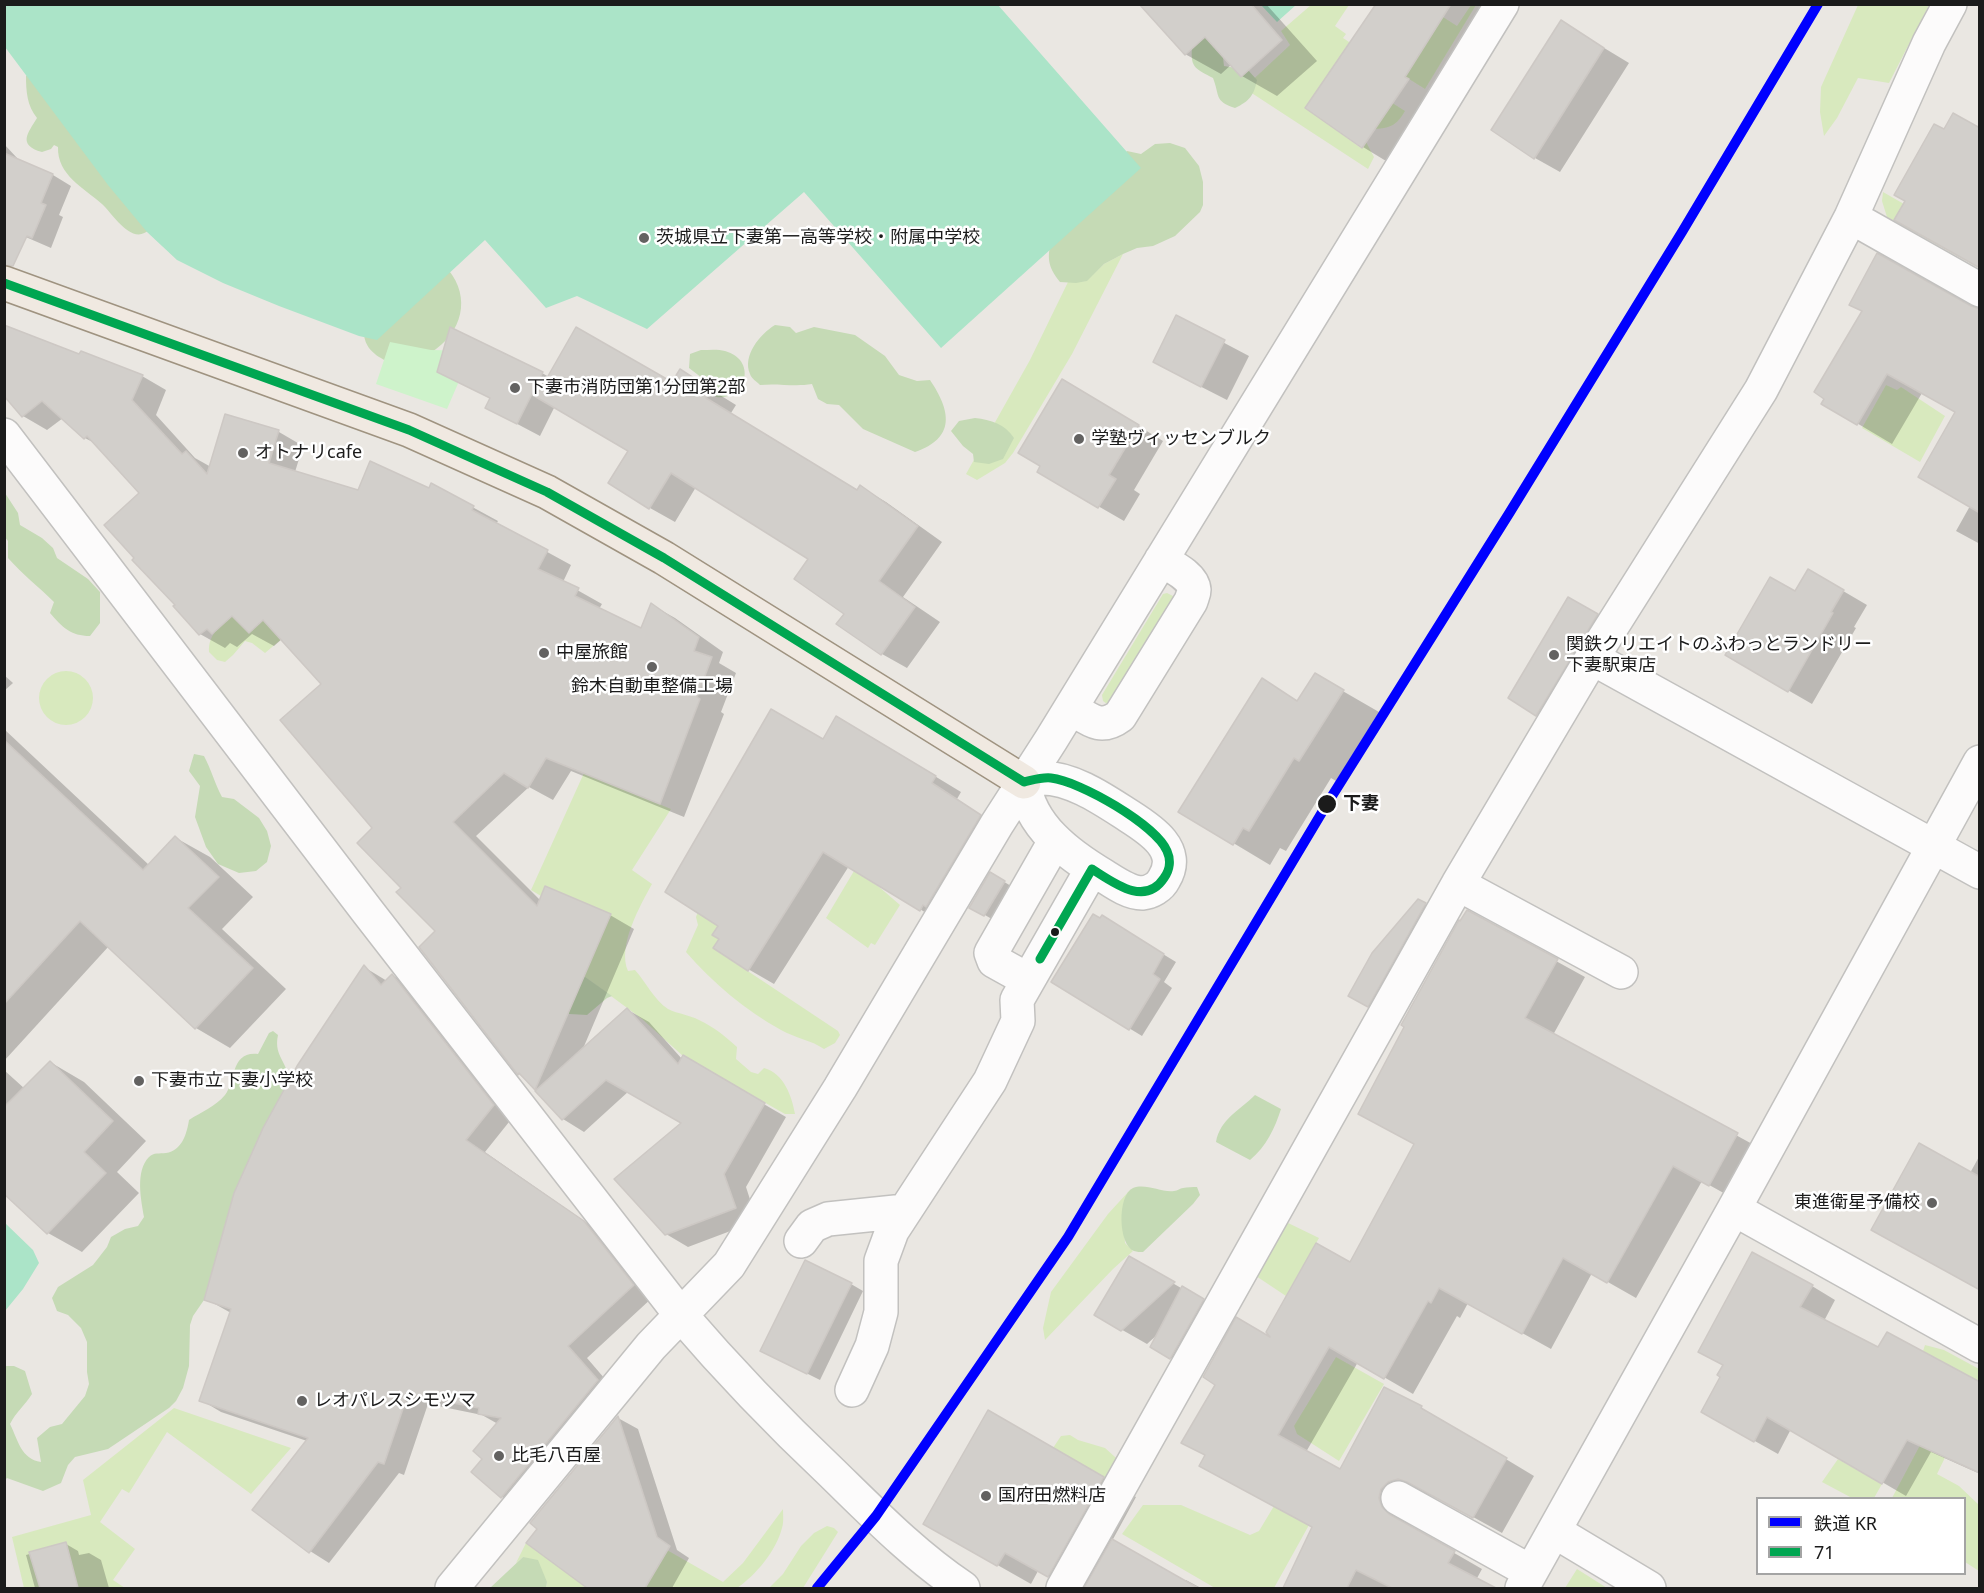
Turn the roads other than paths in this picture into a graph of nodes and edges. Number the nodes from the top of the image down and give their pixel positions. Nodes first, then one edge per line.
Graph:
1 (1502, 4) edge
2 (1950, 4) edge
3 (1851, 217) junction
4 (4, 283) edge
5 (1980, 290) edge
6 (4, 435) edge
7 (1161, 560) junction
8 (1603, 663) junction
9 (1071, 708) junction
10 (1980, 762) edge
11 (1024, 782) junction
12 (1055, 841) junction
13 (1933, 846) junction
14 (1092, 869) junction
15 (1980, 872) edge
16 (1458, 884) junction
17 (1621, 972) dead end
18 (1032, 974) junction
19 (1734, 1209) junction
20 (905, 1210) junction
21 (801, 1241) dead end
22 (680, 1314) junction
23 (1980, 1346) edge
24 (852, 1390) dead end
25 (1398, 1498) dead end
26 (1554, 1531) junction
27 (1527, 1580) edge
28 (452, 1588) edge
29 (963, 1588) edge
30 (1063, 1588) edge
31 (1648, 1588) edge

1 - 7 street
2 - 3 street
3 - 5 street
3 - 8 street
4 - 11 main road
6 - 22 street
7 - 9 street
7 - 9 street
8 - 13 street
8 - 16 street
9 - 11 street
10 - 13 street
11 - 12 street
11 - 14 street
11 - 22 street
12 - 14 street
12 - 18 street
13 - 15 street
13 - 19 street
14 - 18 street
16 - 17 street
16 - 30 street
18 - 20 street
19 - 23 street
19 - 26 street
20 - 21 street
20 - 24 street
22 - 28 street
22 - 29 street
25 - 27 street
26 - 27 street
26 - 31 street

